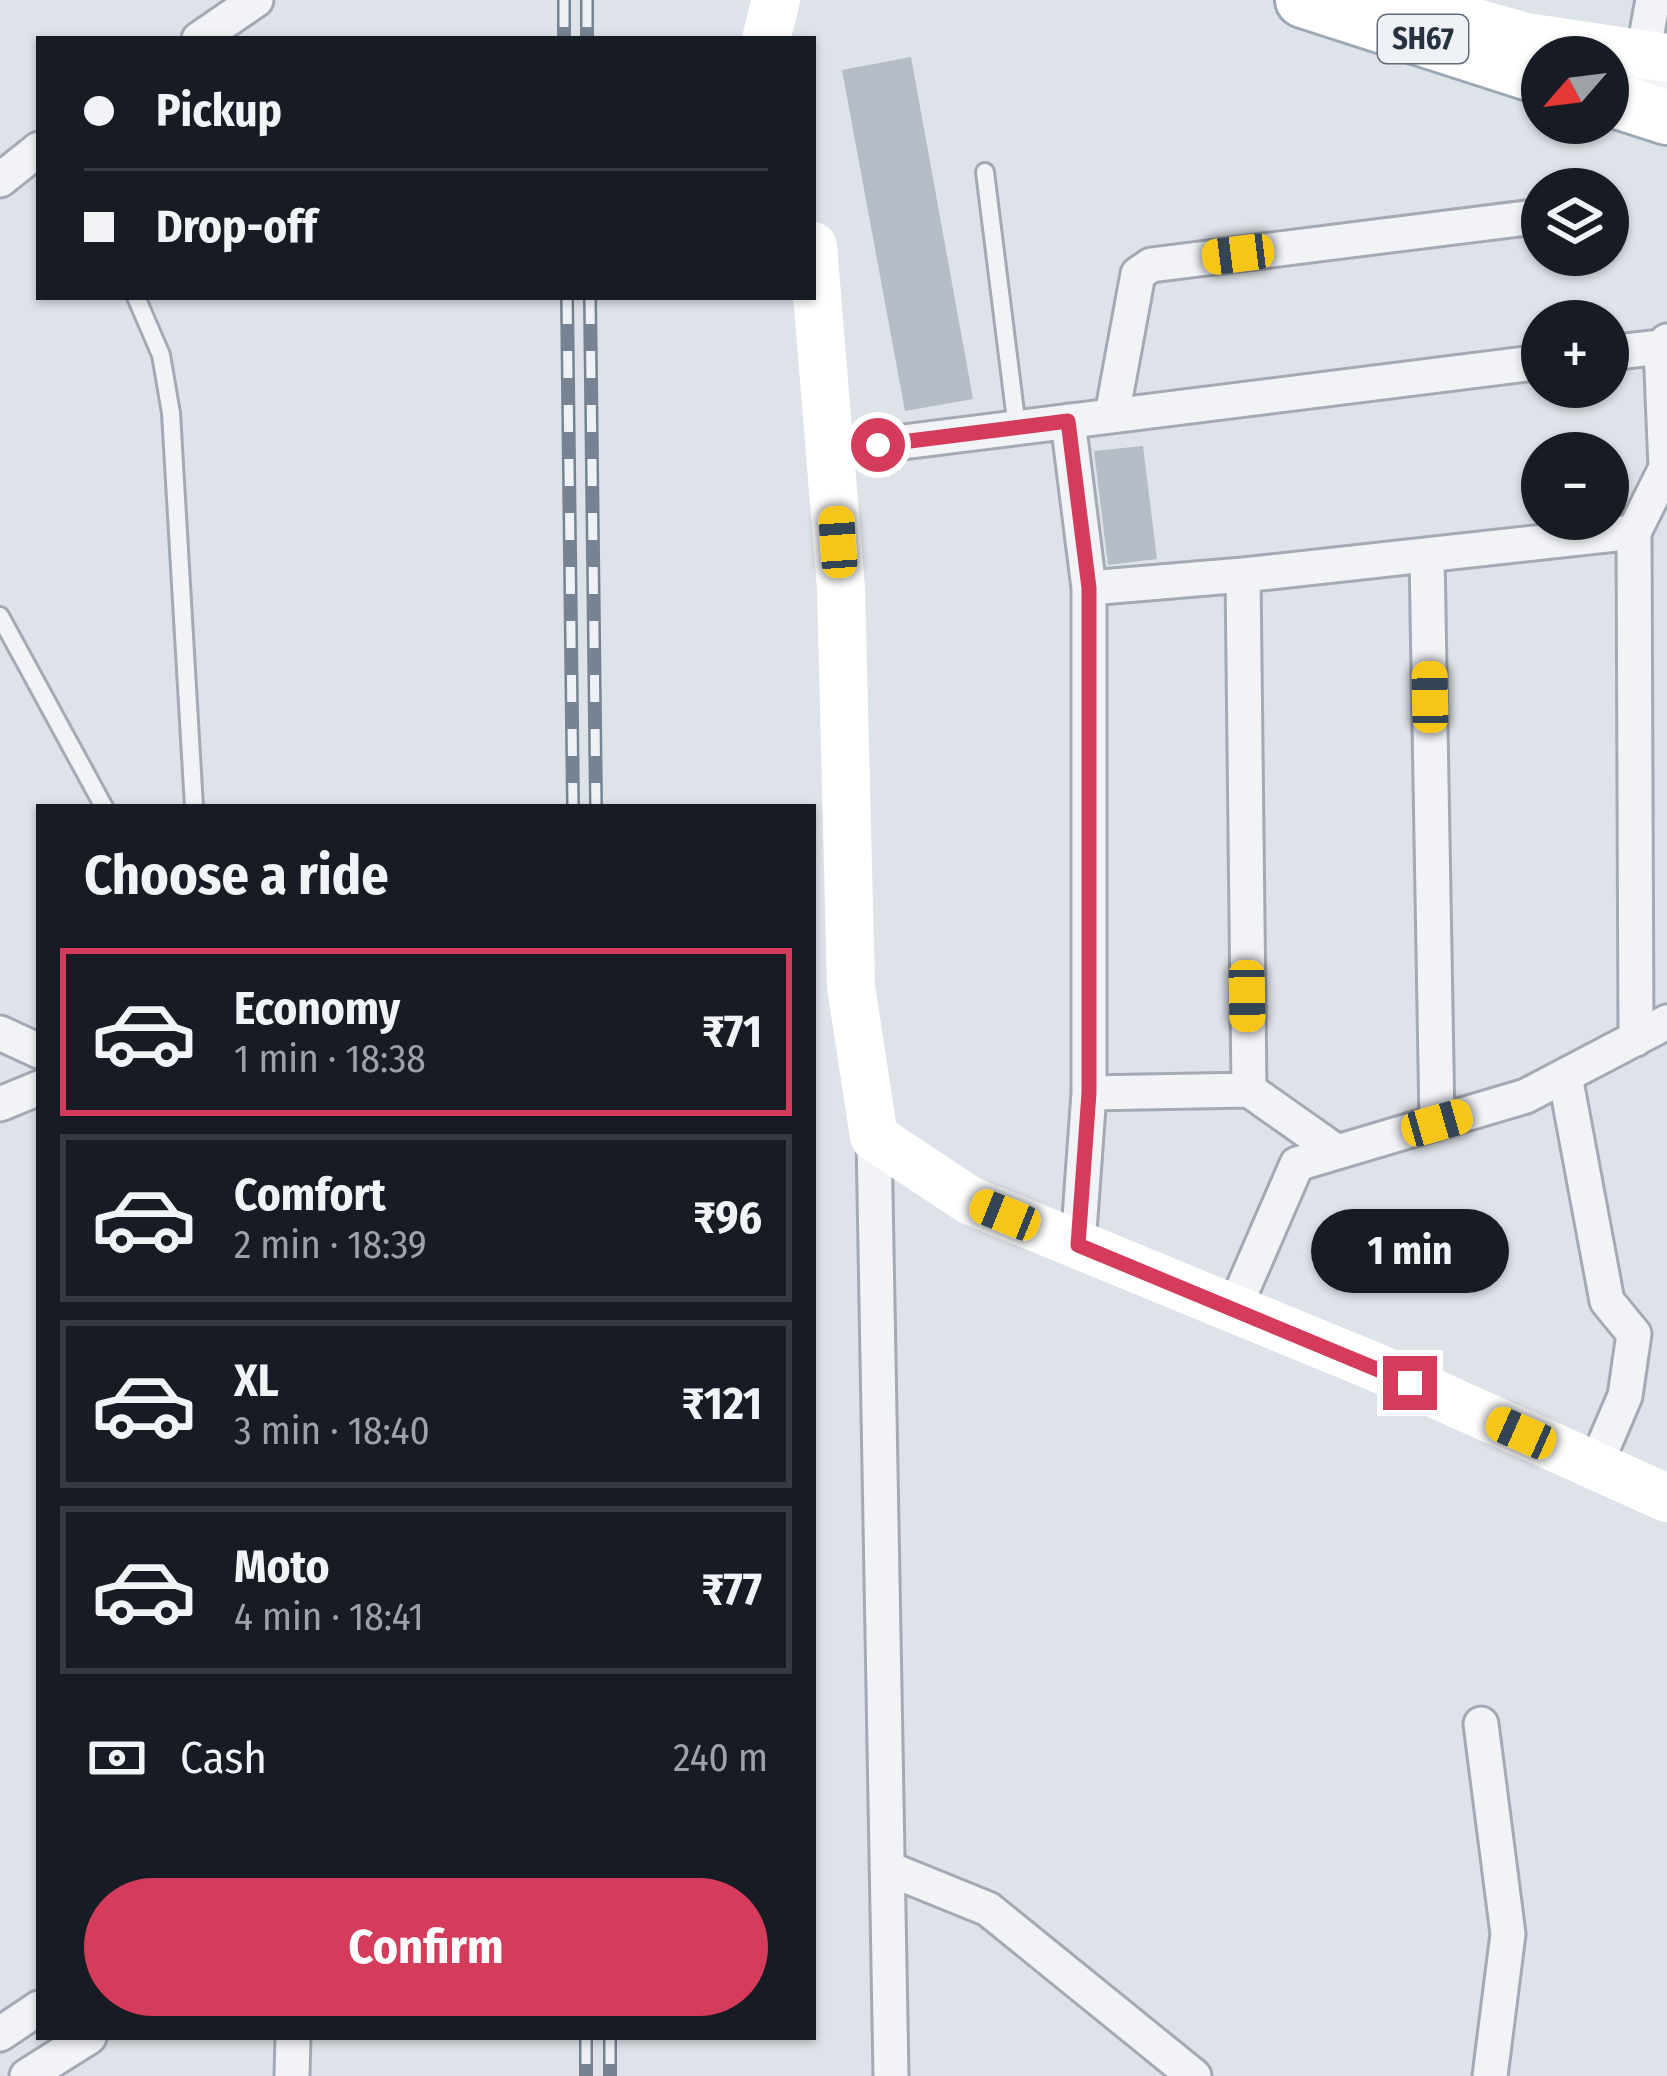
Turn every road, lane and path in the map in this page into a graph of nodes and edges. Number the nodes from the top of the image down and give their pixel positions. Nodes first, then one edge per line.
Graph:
1 (256, 0) edge
2 (776, 0) edge
3 (1303, 0) edge
4 (1394, 0) edge
5 (1653, 0) edge
6 (203, 36) edge
7 (767, 36) edge
8 (1521, 37) edge
9 (1521, 37) edge
10 (1639, 71) edge
11 (1667, 116) edge
12 (36, 151) edge
13 (985, 172) dead end
14 (0, 180) edge
15 (1521, 219) edge
16 (816, 280) edge
17 (137, 300) edge
18 (1664, 344) edge
19 (1629, 350) edge
20 (1521, 365) edge
21 (1112, 416) junction
22 (1068, 421) junction
23 (1017, 428) junction
24 (831, 451) junction
25 (1649, 517) edge
26 (1427, 555) junction
27 (1243, 575) junction
28 (1089, 588) junction
29 (0, 616) edge
30 (102, 804) edge
31 (194, 804) edge
32 (1667, 1022) edge
33 (0, 1033) edge
34 (1636, 1039) junction
35 (36, 1050) edge
36 (1565, 1076) junction
37 (36, 1089) edge
38 (1249, 1090) junction
39 (1089, 1093) junction
40 (0, 1104) edge
41 (1437, 1123) junction
42 (874, 1137) junction
43 (1337, 1152) junction
44 (1078, 1245) junction
45 (1234, 1309) junction
46 (1595, 1466) junction
47 (1667, 1498) edge
48 (1481, 1724) dead end
49 (887, 1868) junction
50 (36, 2010) edge
51 (0, 2033) edge
52 (84, 2040) edge
53 (293, 2040) edge
54 (27, 2076) edge
55 (292, 2076) edge
56 (891, 2076) edge
57 (1194, 2076) edge
58 (1490, 2076) edge

1 - 6 street
2 - 7 main road
3 - 8 main road, SH67
4 - 9 main road
5 - 10 street
10 - 11 main road
12 - 14 street
13 - 23 lane
15 - 21 street
16 - 24 main road
17 - 31 lane
18 - 19 street
18 - 25 street
20 - 21 street
21 - 22 street
22 - 23 street
22 - 28 street
23 - 24 street
24 - 42 main road
25 - 26 street
25 - 34 street
26 - 27 street
26 - 41 street
27 - 28 street
27 - 38 street
28 - 39 street
29 - 30 lane
32 - 34 street
33 - 35 street
34 - 36 street
36 - 41 street
36 - 46 street
37 - 40 street
38 - 39 street
38 - 43 street
39 - 44 street
41 - 43 street
42 - 44 main road
42 - 49 street
43 - 45 street
44 - 45 main road
45 - 46 main road
46 - 47 main road
48 - 58 street
49 - 56 street
49 - 57 street
50 - 51 street
52 - 54 street
53 - 55 street

